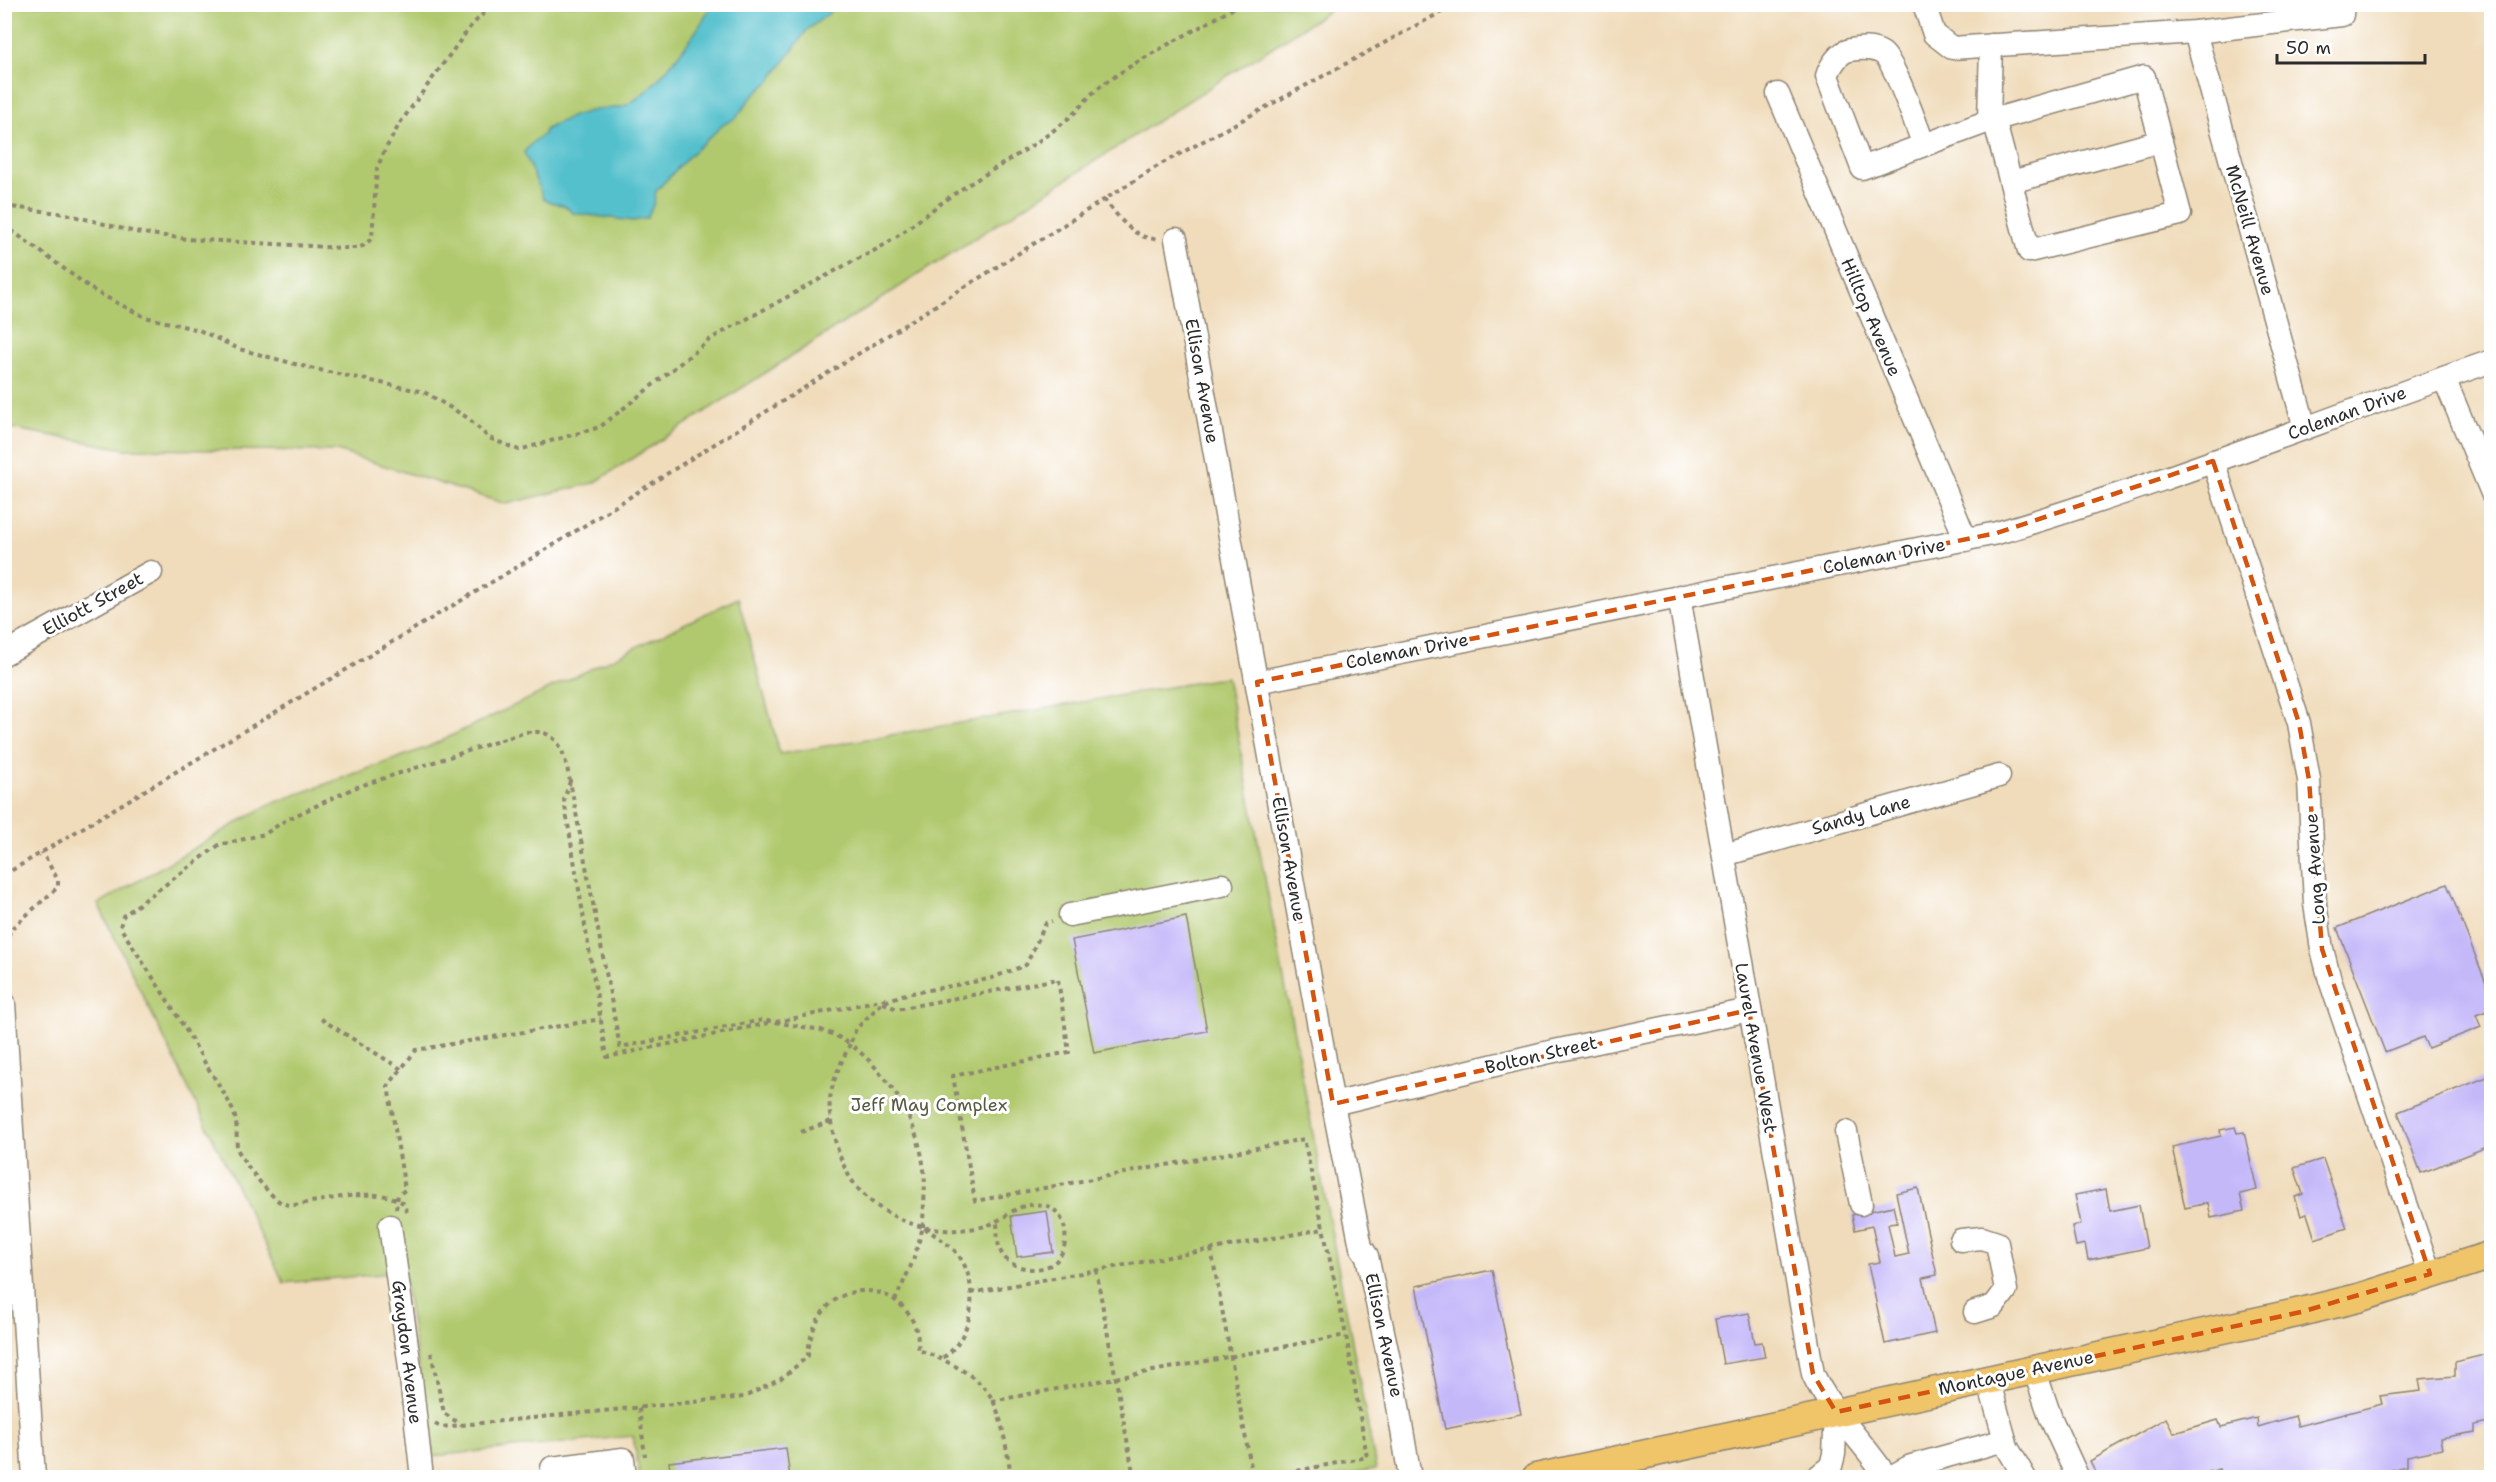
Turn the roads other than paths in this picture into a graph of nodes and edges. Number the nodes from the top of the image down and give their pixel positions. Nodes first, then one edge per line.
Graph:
1 (1924, 4) edge
2 (2343, 4) edge
3 (2195, 32) junction
4 (1990, 45) junction
5 (1778, 94) dead end
6 (1991, 120) junction
7 (2161, 141) junction
8 (1924, 145) junction
9 (2011, 182) junction
10 (1176, 239) road end
11 (2492, 361) edge
12 (2444, 378) junction
13 (2305, 428) junction
14 (2213, 461) junction
15 (2492, 493) edge
16 (1966, 540) junction
17 (151, 572) dead end
18 (1679, 596) junction
19 (4, 654) edge
20 (1257, 682) junction
21 (1998, 776) dead end
22 (1724, 855) junction
23 (1222, 885) dead end
24 (1070, 915) road end
25 (4, 1004) edge
26 (1749, 1010) junction
27 (7, 1094) edge
28 (1333, 1104) junction
29 (1846, 1132) dead end
30 (1861, 1204) dead end
31 (398, 1218) road end
32 (1961, 1240) dead end
33 (2492, 1255) edge
34 (2430, 1274) junction
35 (1975, 1312) dead end
36 (14, 1313) edge
37 (2034, 1369) junction
38 (1988, 1379) junction
39 (1836, 1412) junction
40 (2005, 1440) junction
41 (34, 1478) edge
42 (422, 1478) edge
43 (553, 1478) edge
44 (626, 1478) edge
45 (1410, 1478) edge
46 (1536, 1478) edge
47 (1816, 1478) edge
48 (1888, 1478) edge
49 (2025, 1478) edge
50 (2078, 1478) edge

1 - 4 street
2 - 3 street
3 - 4 street
3 - 13 street, McNeill Avenue
4 - 6 street
5 - 16 street, Hilltop Avenue
6 - 7 street
6 - 8 street
6 - 9 street
7 - 9 street
7 - 9 street
8 - 8 street
10 - 20 street, Ellison Avenue
11 - 12 street, Coleman Drive
12 - 13 street, Coleman Drive
12 - 15 street
13 - 14 street, Coleman Drive
14 - 16 street, Coleman Drive
14 - 34 street, Long Avenue
16 - 18 street, Coleman Drive
17 - 19 street, Elliott Street
18 - 20 street, Coleman Drive
18 - 22 street, Laurel Avenue West
20 - 28 street, Ellison Avenue
21 - 22 street, Sandy Lane
22 - 26 street, Laurel Avenue West
23 - 24 street
25 - 27 street
26 - 28 street, Bolton Street
26 - 39 street, Laurel Avenue West
27 - 36 street
28 - 45 street, Ellison Avenue
29 - 30 street
31 - 42 street, Graydon Avenue
32 - 35 street
33 - 34 main road, Montague Avenue
34 - 37 main road, Montague Avenue
36 - 41 street
37 - 38 main road, Montague Avenue
37 - 50 street
38 - 39 main road, Montague Avenue
38 - 40 street
39 - 46 main road, Montague Avenue
39 - 47 street
39 - 48 street, Laurel Avenue West
40 - 48 street
40 - 49 street
43 - 44 street

